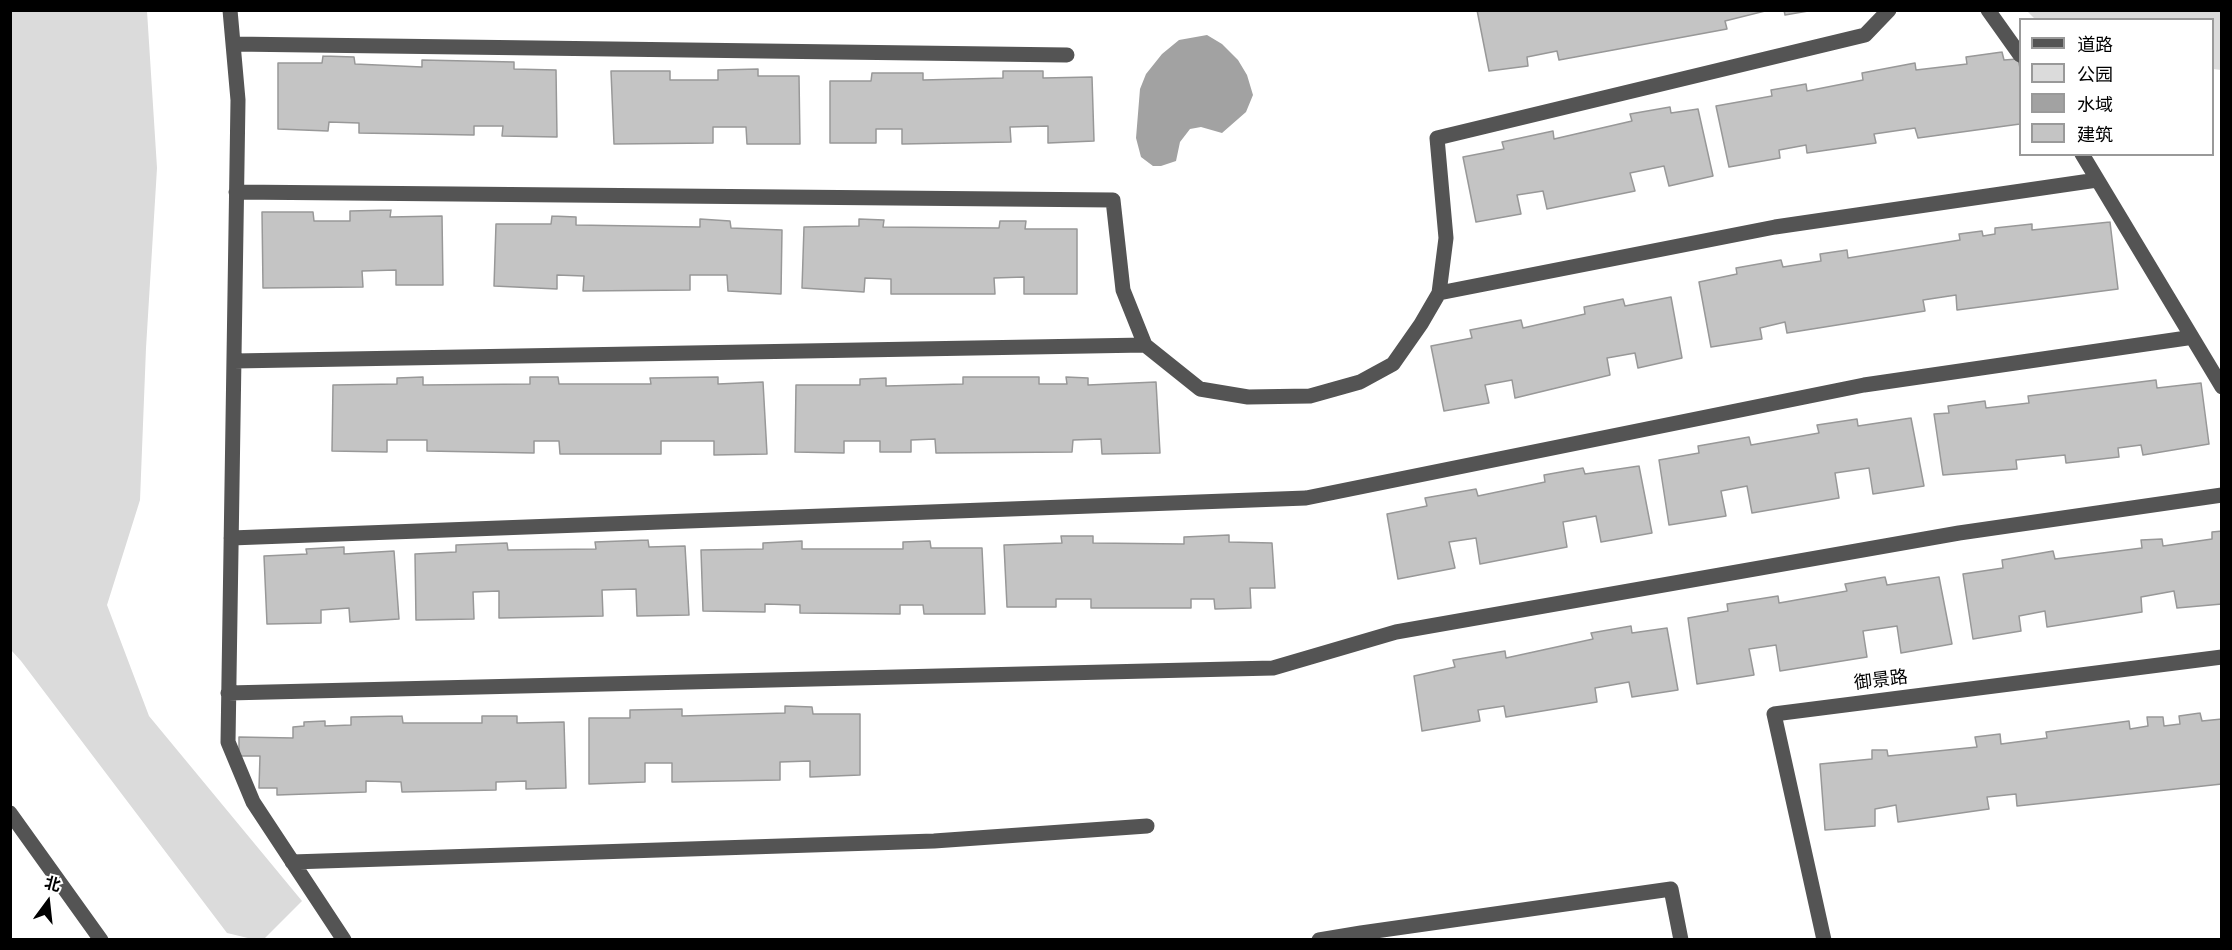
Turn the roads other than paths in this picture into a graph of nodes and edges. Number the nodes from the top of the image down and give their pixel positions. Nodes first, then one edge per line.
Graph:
1 (230, 10) edge
2 (1889, 10) edge
3 (1988, 10) edge
4 (233, 44) junction
5 (2019, 54) edge
6 (1067, 55) dead end
7 (2083, 156) edge
8 (2097, 180) junction
9 (236, 192) junction
10 (1439, 292) junction
11 (2187, 338) dead end
12 (1145, 345) junction
13 (234, 361) junction
14 (2222, 387) edge
15 (2222, 495) edge
16 (231, 538) junction
17 (2222, 657) edge
18 (228, 693) junction
19 (10, 813) edge
20 (1147, 826) dead end
21 (292, 862) junction
22 (1362, 936) edge
23 (100, 939) edge
24 (344, 939) edge
25 (1319, 939) edge
26 (1681, 939) edge
27 (1824, 939) edge

1 - 4 street
2 - 10 street
3 - 5 street
4 - 6 street
4 - 9 street
7 - 8 street
8 - 10 street
8 - 14 street
9 - 12 street
9 - 13 street
10 - 12 street
11 - 16 street
12 - 13 street
13 - 16 street
15 - 18 street
16 - 18 street
17 - 27 street, 御景路
18 - 21 street
19 - 23 street
20 - 21 street
21 - 24 street
22 - 25 street
22 - 26 street

